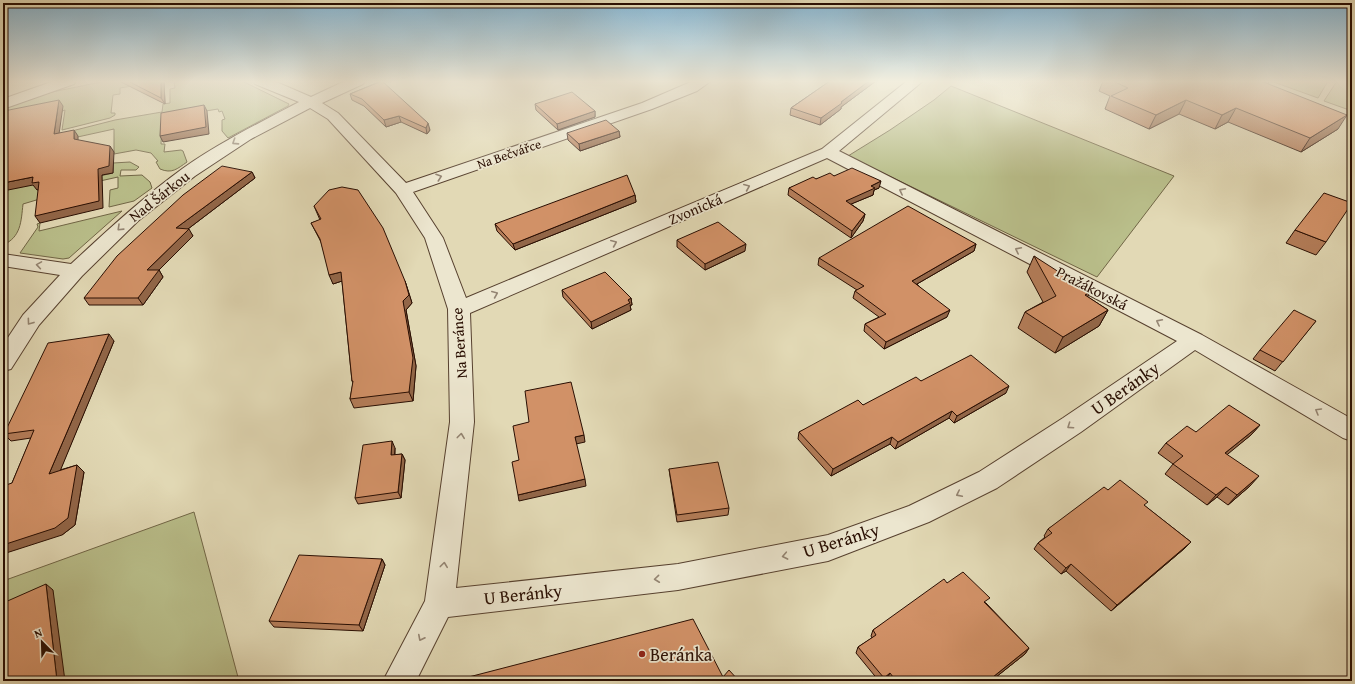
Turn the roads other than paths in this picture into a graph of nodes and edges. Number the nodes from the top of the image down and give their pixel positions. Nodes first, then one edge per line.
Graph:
1 (290, 113) edge
2 (328, 113) edge
3 (627, 113) edge
4 (876, 113) edge
5 (828, 152) junction
6 (402, 190) junction
7 (3, 260) edge
8 (75, 271) junction
9 (459, 309) junction
10 (1194, 340) junction
11 (3, 363) edge
12 (1352, 431) edge
13 (439, 604) junction
14 (399, 681) edge

1 -> 8 street, Nad Šárkou
2 - 6 street, Na Beránce
6 -> 3 street, Na Bečvářce
4 - 5 street, Zvonická
9 -> 5 street, Zvonická
10 -> 5 street, Pražákovská
6 - 9 street, Na Beránce
8 -> 7 street
8 -> 11 street, Nad Šárkou
13 -> 9 street, Na Beránce
12 -> 10 street, Pražákovská
10 -> 13 street, U Beránky
13 -> 14 street, Na Beránce

